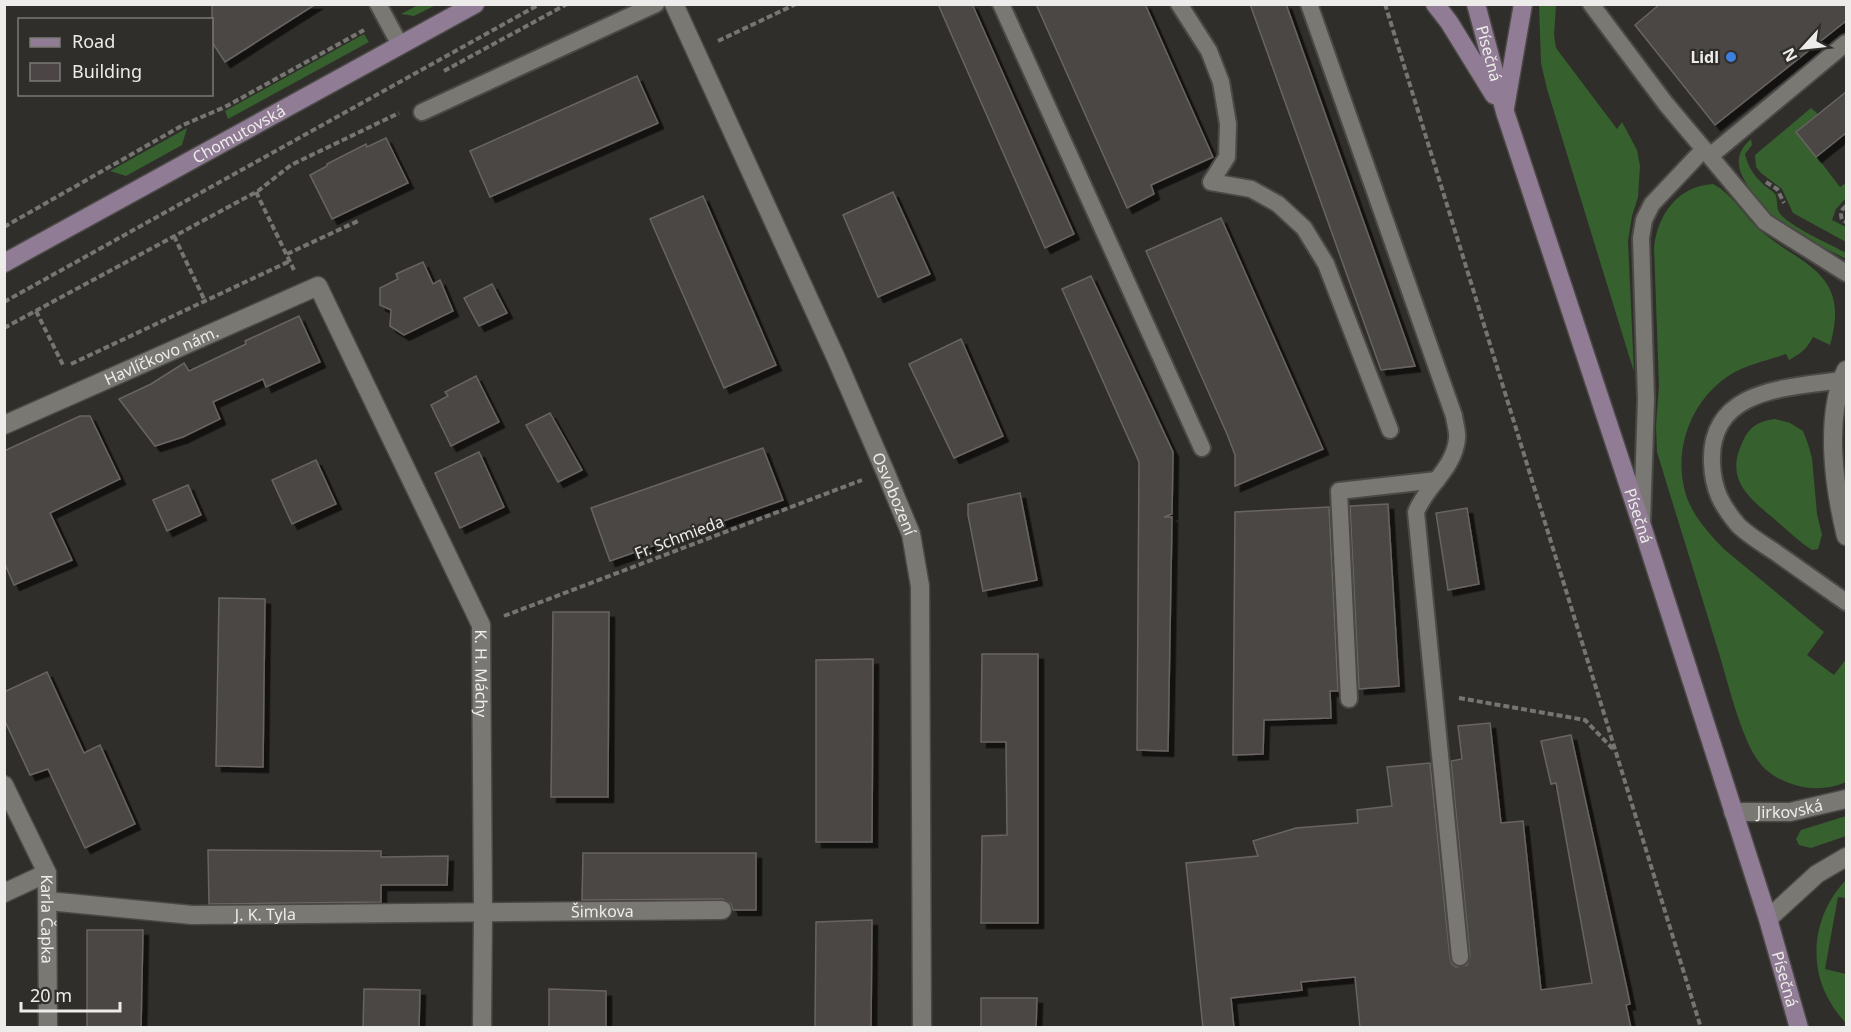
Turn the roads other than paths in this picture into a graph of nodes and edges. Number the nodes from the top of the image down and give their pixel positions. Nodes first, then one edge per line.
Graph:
1 (475, 4) edge
2 (656, 4) edge
3 (674, 4) edge
4 (1001, 4) edge
5 (1179, 4) edge
6 (1309, 4) edge
7 (1435, 4) edge
8 (1476, 4) edge
9 (1524, 4) edge
10 (1591, 4) edge
11 (382, 11) edge
12 (1846, 43) edge
13 (400, 45) junction
14 (414, 111) road end
15 (1505, 112) junction
16 (1707, 152) junction
17 (4, 262) edge
18 (1846, 273) edge
19 (318, 286) joint
20 (1844, 375) edge
21 (4, 425) edge
22 (1390, 430) dead end
23 (1202, 448) dead end
24 (1437, 480) junction
25 (1642, 526) junction
26 (1846, 536) edge
27 (1846, 602) edge
28 (1349, 699) dead end
29 (4, 786) edge
30 (1846, 799) edge
31 (1733, 812) junction
32 (1846, 857) edge
33 (47, 873) junction
34 (4, 893) edge
35 (48, 901) junction
36 (722, 910) dead end
37 (483, 912) junction
38 (1768, 919) junction
39 (1460, 957) dead end
40 (48, 1028) edge
41 (482, 1028) edge
42 (922, 1028) edge
43 (1799, 1028) edge

1 - 13 street, Chomutovská
2 - 14 lane
3 - 42 street, Osvobození
4 - 23 lane
5 - 22 lane
6 - 24 lane
7 - 15 street
8 - 15 street, Písečná
9 - 15 street
10 - 16 lane
11 - 13 lane
12 - 16 lane
13 - 17 street, Chomutovská
15 - 25 street, Písečná
16 - 18 lane
16 - 25 lane
19 - 21 street, Havlíčkovo nám.
19 - 37 street, K. H. Máchy
20 - 26 street
20 - 27 lane
24 - 28 lane
24 - 39 lane
25 - 31 street, Písečná
29 - 33 street, Karla Čapka
30 - 31 street, Jirkovská
31 - 38 street, Písečná
32 - 38 street
33 - 34 street
33 - 35 street, Karla Čapka
35 - 37 street, J. K. Tyla
35 - 40 street, Karla Čapka
36 - 37 street, Šimkova
37 - 41 street, K. H. Máchy
38 - 43 street, Písečná

